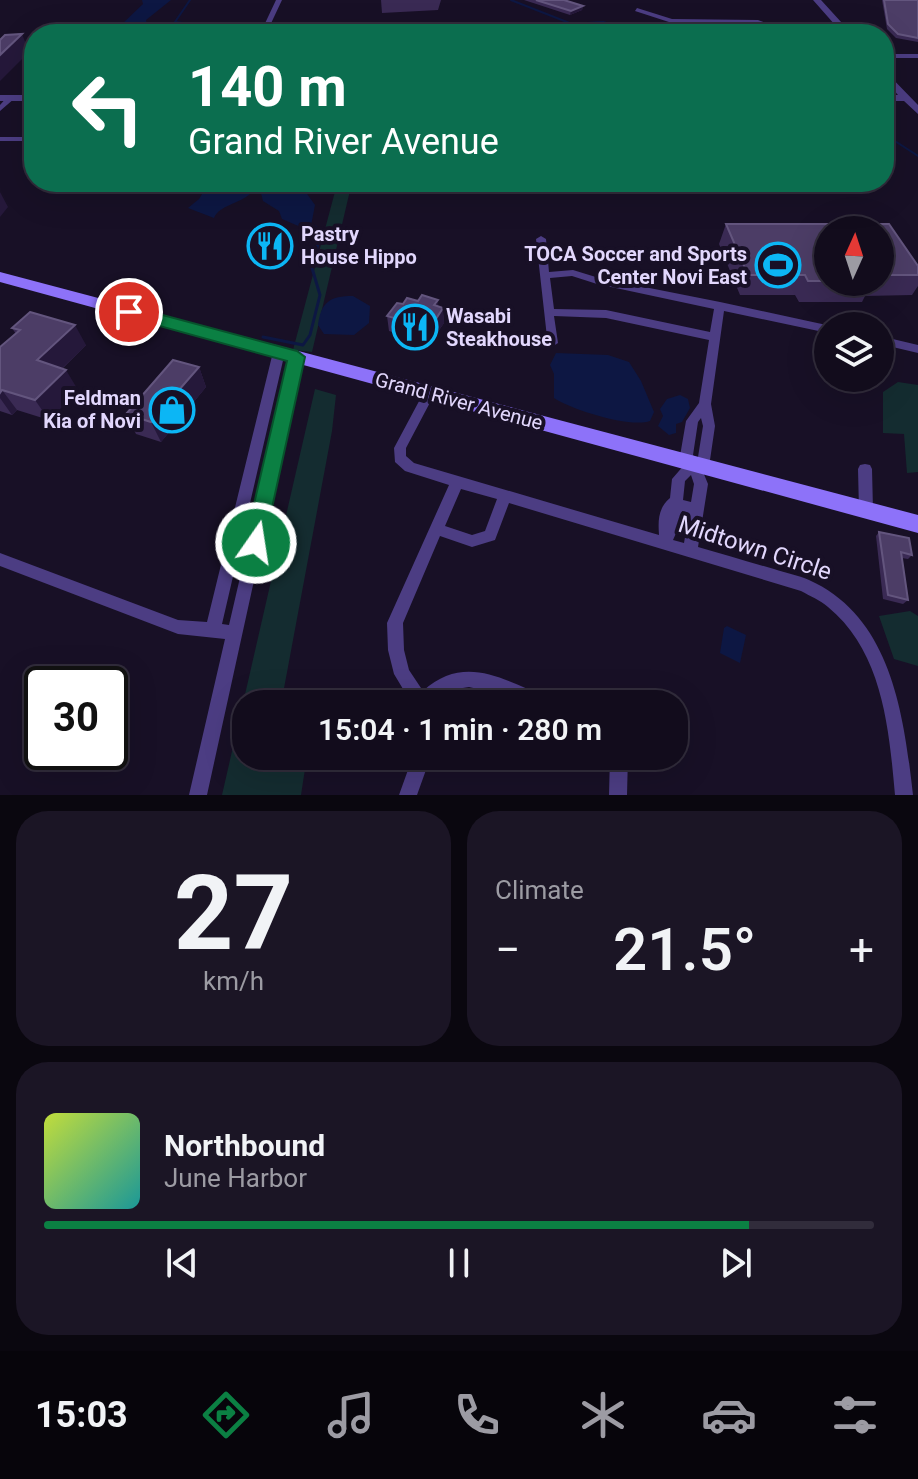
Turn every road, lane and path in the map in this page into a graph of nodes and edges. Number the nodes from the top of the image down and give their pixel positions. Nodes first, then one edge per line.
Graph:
1 (279, 0) edge
2 (817, 0) edge
3 (637, 10) dead end
4 (268, 24) edge
5 (764, 24) edge
6 (839, 24) edge
7 (894, 56) edge
8 (918, 56) edge
9 (894, 82) edge
10 (6, 98) edge
11 (912, 98) edge
12 (0, 109) edge
13 (918, 111) edge
14 (0, 139) edge
15 (24, 139) edge
16 (541, 239) dead end
17 (545, 275) junction
18 (0, 277) edge
19 (720, 305) junction
20 (549, 312) junction
21 (814, 326) edge
22 (715, 337) junction
23 (552, 343) dead end
24 (894, 343) edge
25 (918, 349) edge
26 (288, 355) junction
27 (429, 393) junction
28 (699, 462) junction
29 (865, 469) dead end
30 (457, 482) junction
31 (505, 496) junction
32 (673, 503) junction
33 (697, 509) junction
34 (866, 510) junction
35 (918, 524) edge
36 (436, 529) junction
37 (666, 540) junction
38 (690, 551) junction
39 (0, 559) edge
40 (212, 632) junction
41 (236, 633) junction
42 (413, 690) edge
43 (438, 690) edge
44 (504, 690) edge
45 (417, 770) edge
46 (619, 770) edge
47 (198, 795) edge
48 (408, 795) edge
49 (618, 795) edge
50 (904, 795) edge

1 - 4 street
2 - 6 street
3 - 5 street
7 - 8 street
9 - 11 street
10 - 12 street
11 - 13 street
14 - 15 street
16 - 17 street
17 - 19 street
17 - 20 street
18 - 26 main road, Grand River Avenue
19 - 21 street
19 - 22 street
20 - 22 street
20 - 23 street
22 - 28 street
24 - 25 street
26 - 27 main road, Grand River Avenue
26 - 40 street
26 - 41 street
27 - 28 main road, Grand River Avenue
27 - 30 street, Midtown Circle
28 - 32 street
28 - 33 street
28 - 34 main road, Grand River Avenue
29 - 34 street
30 - 31 street, Midtown Circle
30 - 36 street
31 - 36 street
31 - 37 street, Midtown Circle
32 - 33 street
32 - 37 street
33 - 38 street
34 - 35 main road, Grand River Avenue
36 - 42 street
37 - 38 street, Midtown Circle
38 - 50 street, Midtown Circle
39 - 40 street
40 - 41 street
41 - 47 street
43 - 44 street
45 - 48 street
46 - 49 street

